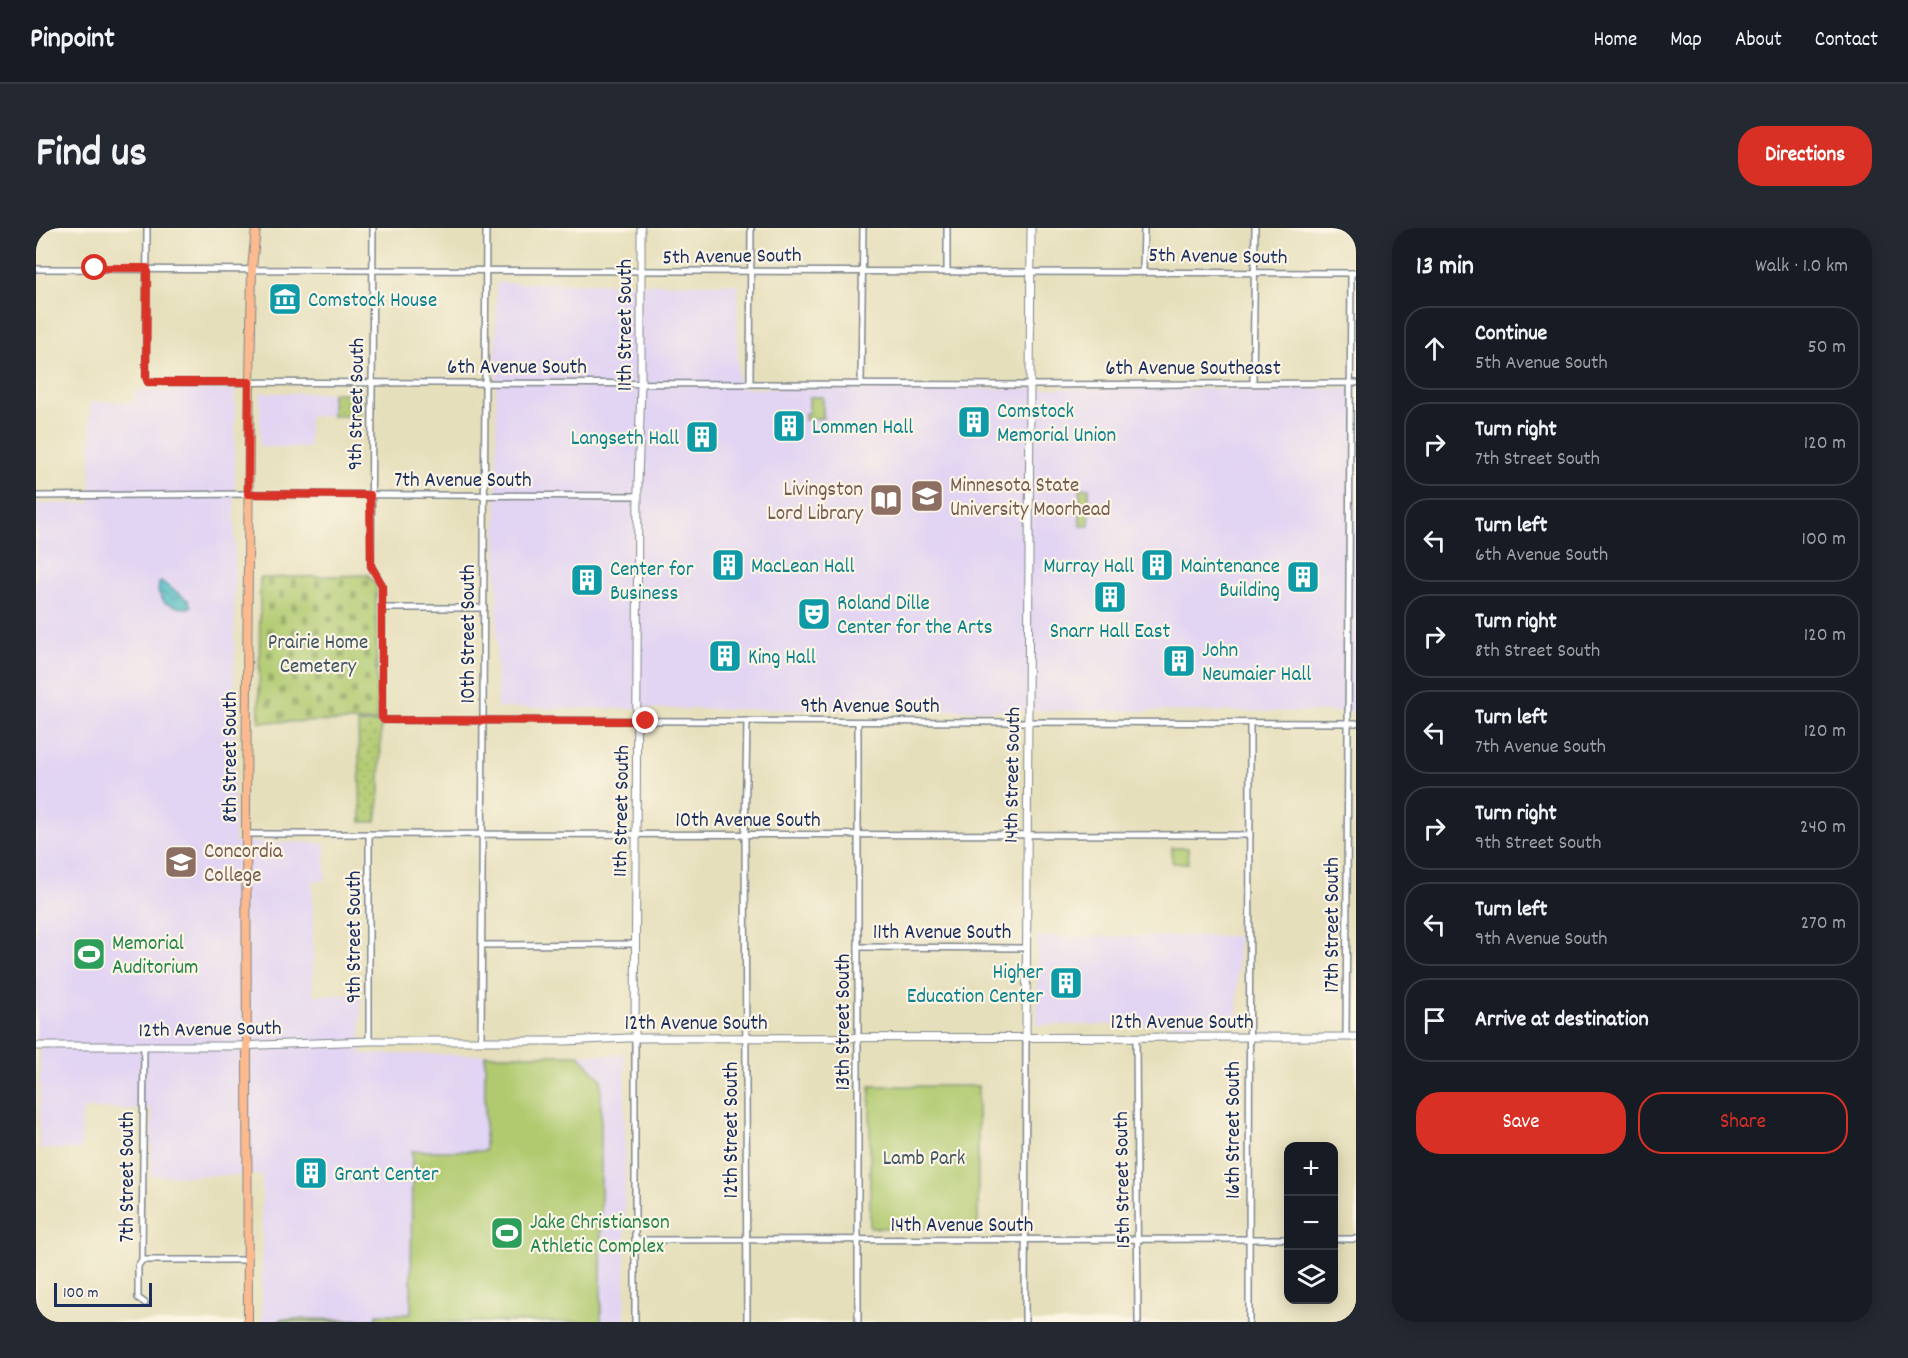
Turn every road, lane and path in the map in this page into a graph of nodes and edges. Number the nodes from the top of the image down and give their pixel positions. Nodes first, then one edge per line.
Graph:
1 (147, 228) edge
2 (256, 228) edge
3 (373, 228) edge
4 (486, 228) edge
5 (640, 228) edge
6 (750, 228) edge
7 (863, 228) edge
8 (947, 228) edge
9 (1031, 228) edge
10 (1143, 228) edge
11 (1255, 228) edge
12 (147, 268) junction
13 (36, 269) edge
14 (252, 269) junction
15 (750, 270) junction
16 (863, 270) junction
17 (1143, 270) junction
18 (372, 271) junction
19 (486, 271) junction
20 (947, 271) junction
21 (640, 272) junction
22 (1031, 272) junction
23 (1254, 272) junction
24 (1354, 273) edge
25 (249, 382) junction
26 (372, 382) junction
27 (485, 382) junction
28 (641, 382) junction
29 (750, 382) junction
30 (861, 383) junction
31 (1253, 383) junction
32 (1354, 383) edge
33 (1030, 385) junction
34 (248, 494) junction
35 (370, 495) junction
36 (36, 496) edge
37 (484, 496) junction
38 (639, 496) junction
39 (382, 608) junction
40 (484, 608) junction
41 (384, 720) joint
42 (483, 721) junction
43 (637, 721) junction
44 (747, 721) junction
45 (858, 722) junction
46 (1028, 722) junction
47 (1250, 723) junction
48 (1348, 723) junction
49 (1356, 723) edge
50 (246, 834) junction
51 (369, 834) junction
52 (483, 835) junction
53 (636, 835) junction
54 (745, 835) junction
55 (1027, 835) junction
56 (858, 836) junction
57 (1250, 836) junction
58 (635, 944) junction
59 (482, 945) junction
60 (858, 947) junction
61 (1026, 948) junction
62 (1026, 1037) junction
63 (1136, 1037) junction
64 (1346, 1037) junction
65 (1356, 1037) edge
66 (635, 1038) junction
67 (859, 1038) junction
68 (1249, 1038) junction
69 (746, 1039) junction
70 (369, 1041) junction
71 (482, 1041) junction
72 (247, 1045) junction
73 (36, 1046) edge
74 (144, 1046) junction
75 (1138, 1239) junction
76 (1248, 1239) junction
77 (1284, 1239) edge
78 (1338, 1239) edge
79 (1356, 1239) edge
80 (636, 1240) junction
81 (858, 1240) junction
82 (1026, 1240) junction
83 (747, 1241) junction
84 (142, 1260) junction
85 (248, 1260) junction
86 (145, 1303) dead end
87 (248, 1322) edge
88 (635, 1322) edge
89 (747, 1322) edge
90 (858, 1322) edge
91 (1025, 1322) edge
92 (1138, 1322) edge
93 (1249, 1322) edge

1 - 12 street
2 - 14 main road, 8th Street South
3 - 18 street, 9th Street South
4 - 19 street, 10th Street South
5 - 21 street, 11th Street South
6 - 15 street
7 - 16 street
8 - 20 street
9 - 22 street, 14th Street South
10 - 17 street
11 - 23 street
12 - 13 street, 5th Avenue South
12 - 14 street, 5th Avenue South
12 - 25 street, 6th Avenue South
14 - 18 street, 5th Avenue South
14 - 25 main road, 8th Street South
15 - 16 street, 5th Avenue South
15 - 21 street, 5th Avenue South
15 - 29 street
16 - 20 street, 5th Avenue South
16 - 30 street
17 - 22 street, 5th Avenue South
17 - 23 street, 5th Avenue South
18 - 19 street, 5th Avenue South
18 - 26 street, 9th Street South
19 - 21 street, 5th Avenue South
19 - 27 street, 10th Street South
20 - 22 street, 5th Avenue South
21 - 28 street, 11th Street South
22 - 33 street, 14th Street South
23 - 24 street, 5th Avenue South
23 - 31 street
24 - 32 street, 17th Street South
25 - 26 street, 6th Avenue South
25 - 34 main road, 8th Street South
26 - 27 street, 6th Avenue South
26 - 35 street, 9th Street South
27 - 28 street, 6th Avenue South
27 - 37 street, 10th Street South
28 - 29 street, 6th Avenue South
28 - 38 street, 11th Street South
29 - 30 street, 6th Avenue South
30 - 33 street, 6th Avenue South
31 - 32 street, 6th Avenue Southeast
31 - 33 street, 6th Avenue Southeast
32 - 48 street, 17th Street South
33 - 46 street, 14th Street South
34 - 35 street, 7th Avenue South
34 - 36 street, 7th Avenue South
34 - 50 main road, 8th Street South
35 - 37 street, 7th Avenue South
35 - 39 street, 9th Street South
37 - 38 street, 7th Avenue South
37 - 40 street, 10th Street South
38 - 43 street, 11th Street South
39 - 40 street
39 - 41 street, 9th Street South
40 - 42 street, 10th Street South
41 - 42 street, 9th Avenue South
42 - 43 street, 9th Avenue South
42 - 52 street, 10th Street South
43 - 44 street, 9th Avenue South
43 - 53 street, 11th Street South
44 - 45 street, 9th Avenue South
44 - 54 street, 12th Street South
45 - 46 street, 9th Avenue South
45 - 56 street, 13th Street South
46 - 47 street, 9th Avenue South
46 - 55 street, 14th Street South
47 - 48 street, 9th Avenue South
47 - 57 street, 16th Street South
48 - 49 street, 9th Avenue South
48 - 64 street, 17th Street South
50 - 51 street, 10th Avenue South
50 - 72 main road, 8th Street South
51 - 52 street, 10th Avenue South
51 - 70 street, 9th Street South
52 - 53 street, 10th Avenue South
52 - 59 street, 10th Street South
53 - 54 street, 10th Avenue South
53 - 58 street, 11th Street South
54 - 56 street, 10th Avenue South
54 - 69 street, 12th Street South
55 - 56 street, 10th Avenue South
55 - 57 street, 10th Avenue South
55 - 61 street, 14th Street South
56 - 60 street, 13th Street South
57 - 68 street, 16th Street South
58 - 59 street
58 - 66 street, 11th Street South
59 - 71 street, 10th Street South
60 - 61 street, 11th Avenue South
60 - 67 street, 13th Street South
61 - 62 street, 14th Street South
62 - 63 street, 12th Avenue South
62 - 67 street, 12th Avenue South
62 - 82 street, 14th Street South
63 - 68 street, 12th Avenue South
63 - 75 street, 15th Street South
64 - 65 street, 12th Avenue South
64 - 68 street, 12th Avenue South
66 - 69 street, 12th Avenue South
66 - 71 street, 12th Avenue South
66 - 80 street, 11th Street South
67 - 69 street, 12th Avenue South
67 - 81 street, 13th Street South
68 - 76 street, 16th Street South
69 - 83 street, 12th Street South
70 - 71 street, 12th Avenue South
70 - 72 street, 12th Avenue South
72 - 74 street, 12th Avenue South
72 - 85 main road, 8th Street South
73 - 74 street, 12th Avenue South
74 - 84 street, 7th Street South
75 - 76 street, 14th Avenue South
75 - 82 street, 14th Avenue South
75 - 92 street, 15th Street South
76 - 77 street, 14th Avenue South
76 - 93 street, 16th Street South
78 - 79 street
80 - 83 street, 14th Avenue South
80 - 88 street, 11th Street South
81 - 82 street, 14th Avenue South
81 - 83 street, 14th Avenue South
81 - 90 street, 13th Street South
82 - 91 street, 14th Street South
83 - 89 street, 12th Street South
84 - 85 street
84 - 86 street, 7th Street South
85 - 87 main road, 8th Street South

